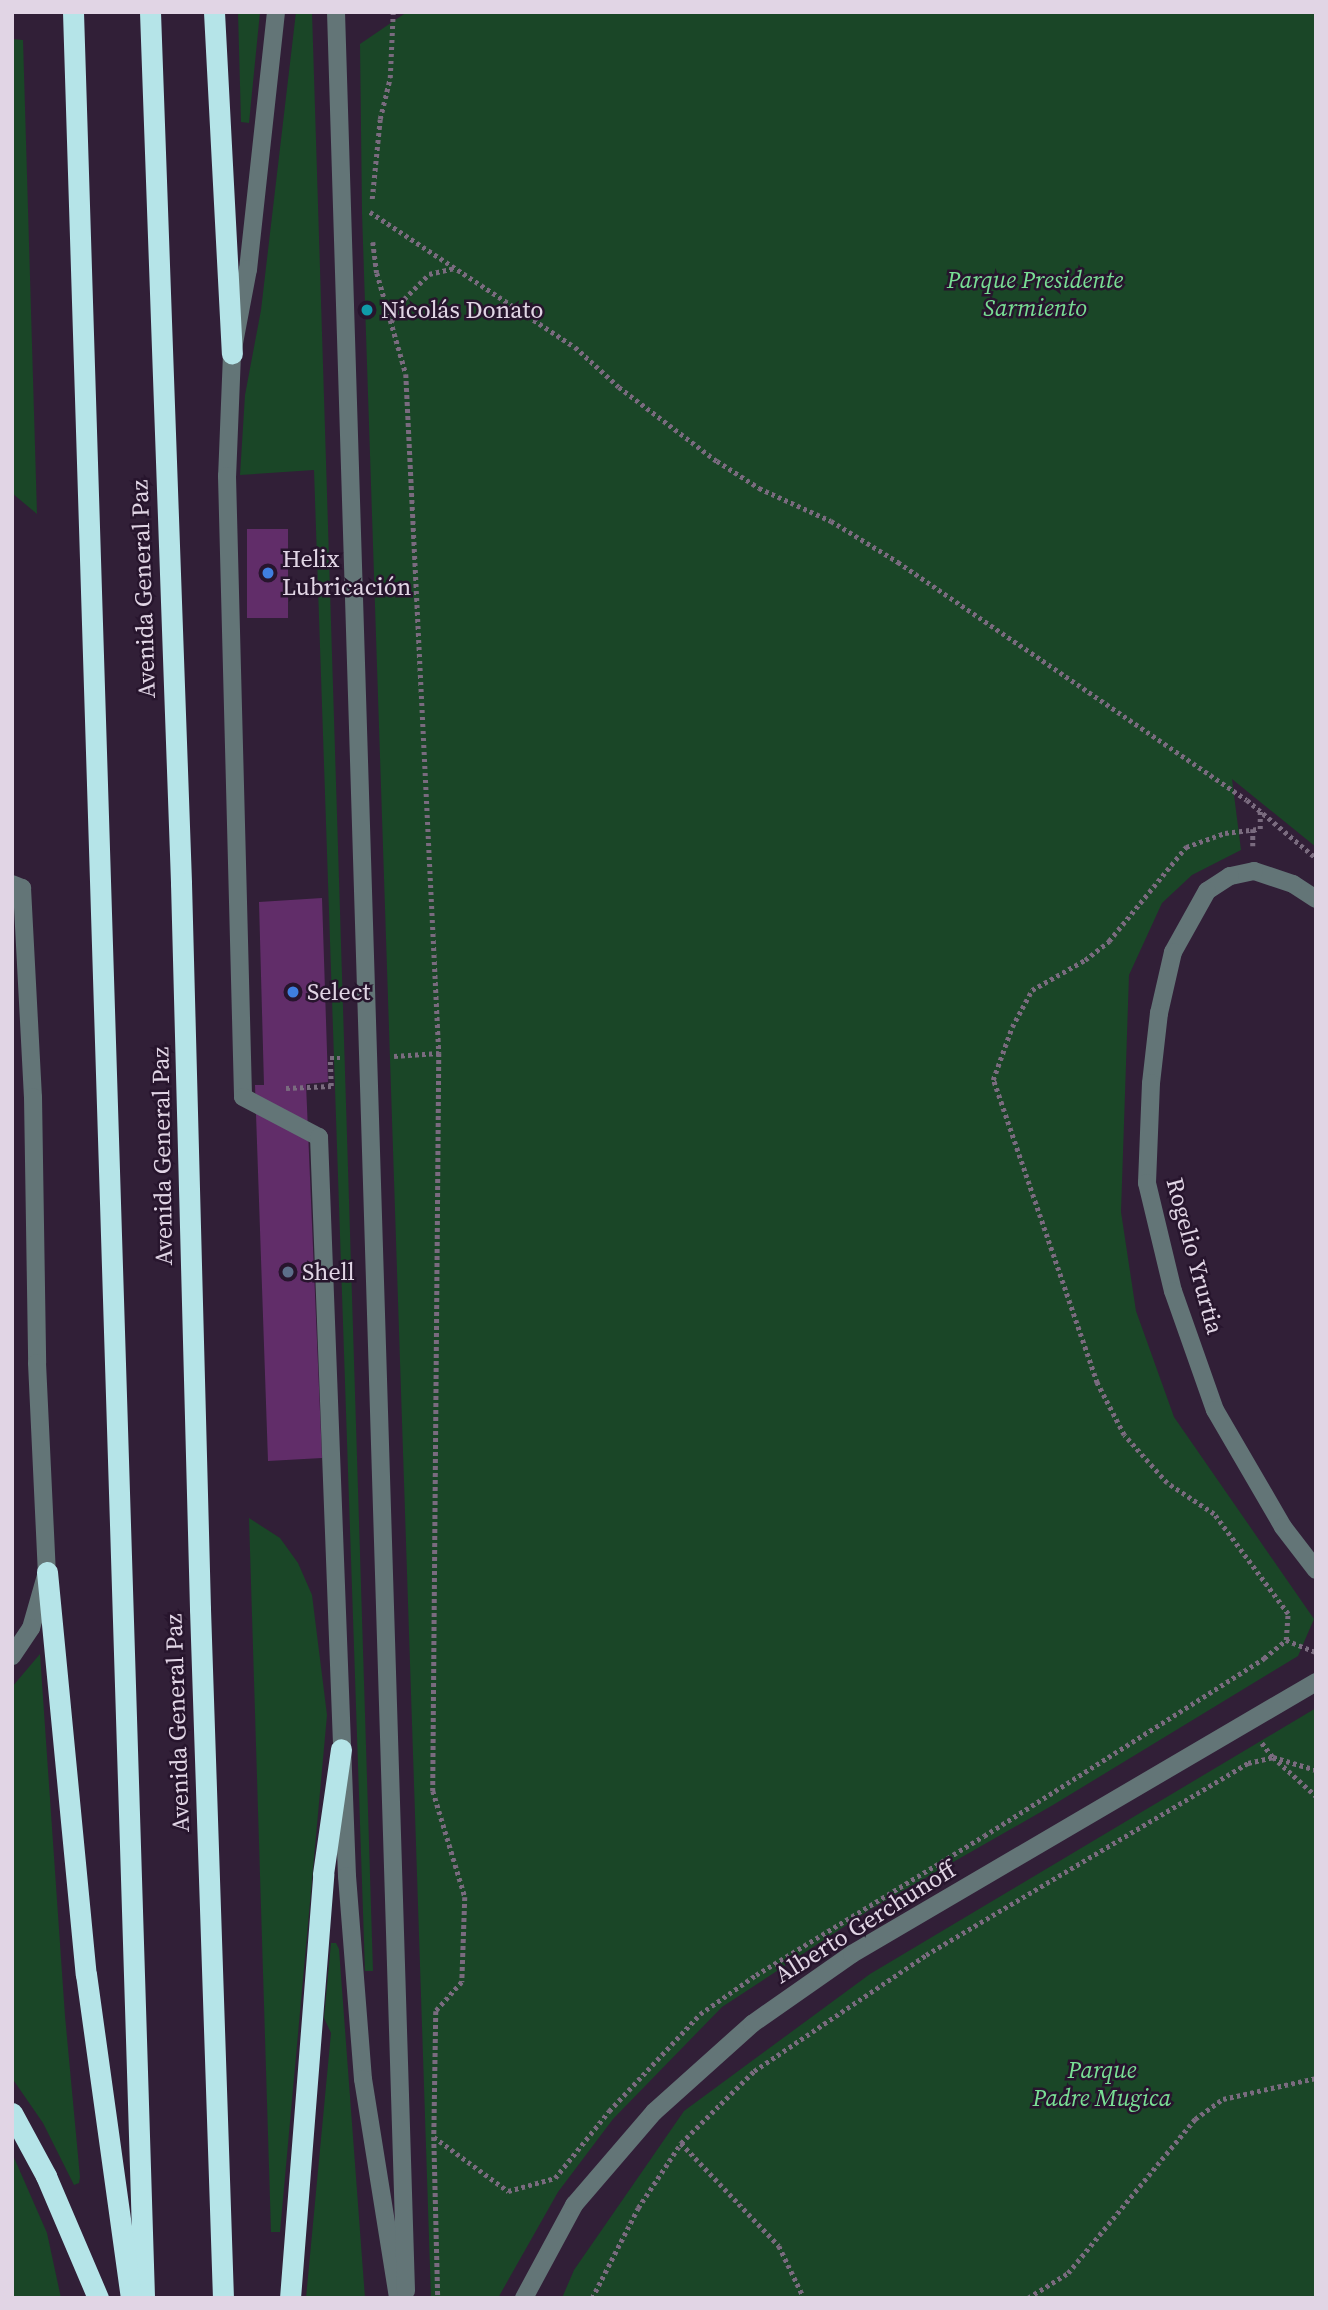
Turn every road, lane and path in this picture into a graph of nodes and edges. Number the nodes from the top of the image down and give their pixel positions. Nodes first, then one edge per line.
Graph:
1 (73, 12) edge
2 (150, 12) edge
3 (214, 12) edge
4 (276, 12) edge
5 (337, 12) edge
6 (393, 12) edge
7 (370, 212) junction
8 (372, 225) dead end
9 (373, 237) dead end
10 (456, 268) junction
11 (391, 322) junction
12 (232, 355) junction
13 (1260, 809) junction
14 (1316, 858) edge
15 (12, 884) edge
16 (1316, 899) edge
17 (439, 1053) junction
18 (390, 1056) dead end
19 (345, 1058) dead end
20 (243, 1089) junction
21 (1316, 1570) edge
22 (47, 1572) junction
23 (1286, 1640) junction
24 (1316, 1652) edge
25 (12, 1656) edge
26 (1316, 1682) edge
27 (1247, 1722) junction
28 (341, 1749) junction
29 (1273, 1757) junction
30 (1316, 1770) edge
31 (1316, 1796) edge
32 (1316, 2078) edge
33 (12, 2113) edge
34 (434, 2137) junction
35 (681, 2144) junction
36 (98, 2298) edge
37 (131, 2298) edge
38 (144, 2298) edge
39 (223, 2298) edge
40 (290, 2298) edge
41 (398, 2298) edge
42 (406, 2298) edge
43 (438, 2298) edge
44 (524, 2298) edge
45 (592, 2298) edge
46 (804, 2298) edge
47 (1028, 2298) edge

1 - 38 highway, Avenida General Paz
2 - 39 highway, Avenida General Paz
3 - 12 highway
4 - 12 street
5 - 42 street
6 - 7 path
7 - 8 path
7 - 10 path
9 - 11 path
10 - 11 path
10 - 13 path
11 - 17 path
12 - 20 street
13 - 14 path
13 - 23 path
15 - 22 street
16 - 21 street, Rogelio Yrurtia
17 - 18 path
17 - 34 path
19 - 20 path
20 - 28 street
22 - 25 street
22 - 37 highway
23 - 24 path
23 - 34 path
26 - 27 street, Alberto Gerchunoff
27 - 29 path
27 - 44 street, Alberto Gerchunoff
28 - 40 highway
28 - 41 street
29 - 30 path
29 - 31 path
29 - 35 path
32 - 47 path
33 - 36 highway
34 - 43 path
35 - 45 path
35 - 46 path

